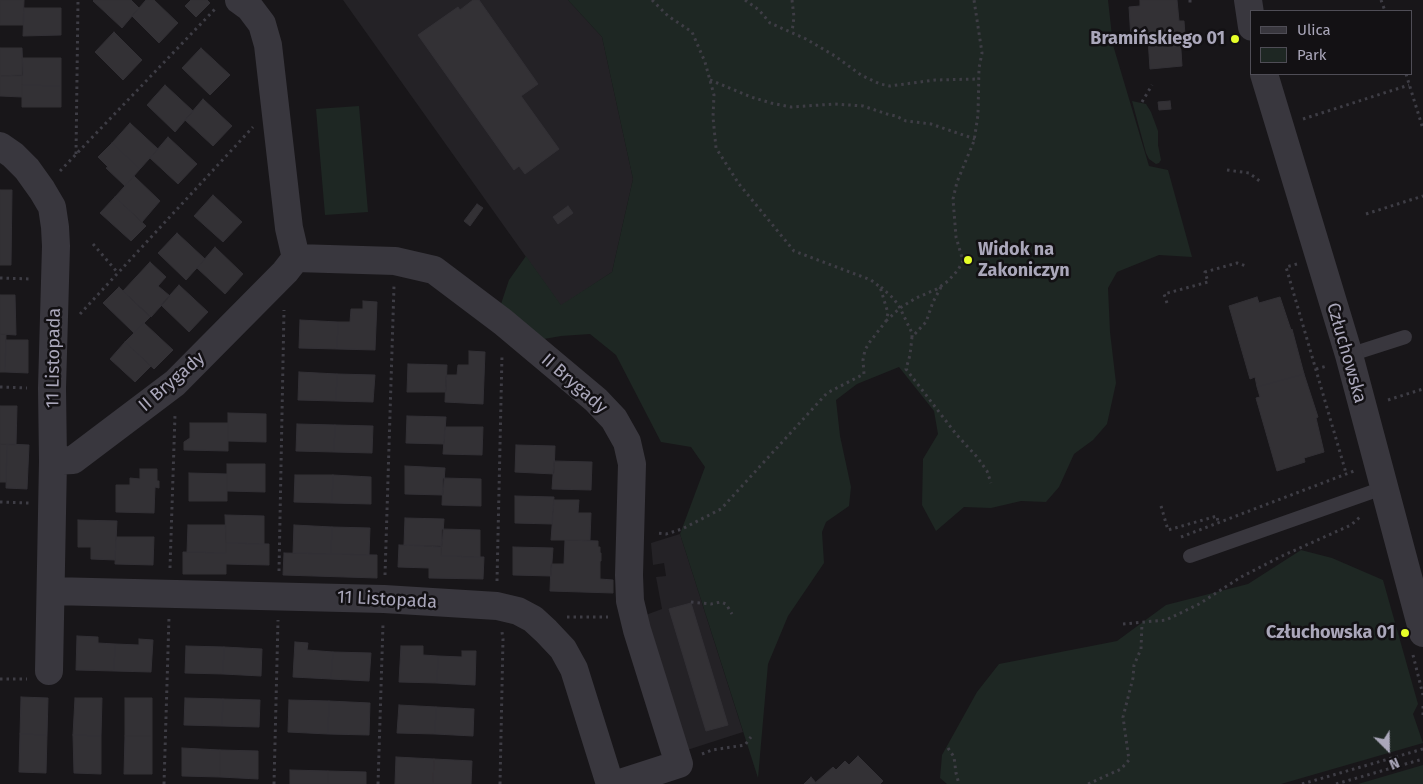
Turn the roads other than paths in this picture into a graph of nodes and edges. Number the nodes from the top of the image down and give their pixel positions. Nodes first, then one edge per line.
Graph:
1 (1248, 0) edge
2 (228, 4) edge
3 (1250, 14) edge
4 (1264, 75) edge
5 (0, 146) edge
6 (291, 265) junction
7 (1405, 337) dead end
8 (1348, 355) junction
9 (53, 461) junction
10 (1384, 488) junction
11 (1190, 556) dead end
12 (52, 591) junction
13 (1423, 633) edge
14 (41, 675) road end
15 (610, 784) edge
16 (617, 784) edge

1 - 3 street
2 - 6 street
4 - 8 street, Człuchowska
5 - 9 street, 11 Listopada
6 - 9 street, II Brygady
6 - 16 street, II Brygady
7 - 8 lane
8 - 10 street, Człuchowska
9 - 12 street, 11 Listopada
10 - 11 lane
10 - 13 street, Człuchowska
12 - 14 street, 11 Listopada
12 - 15 street, 11 Listopada

